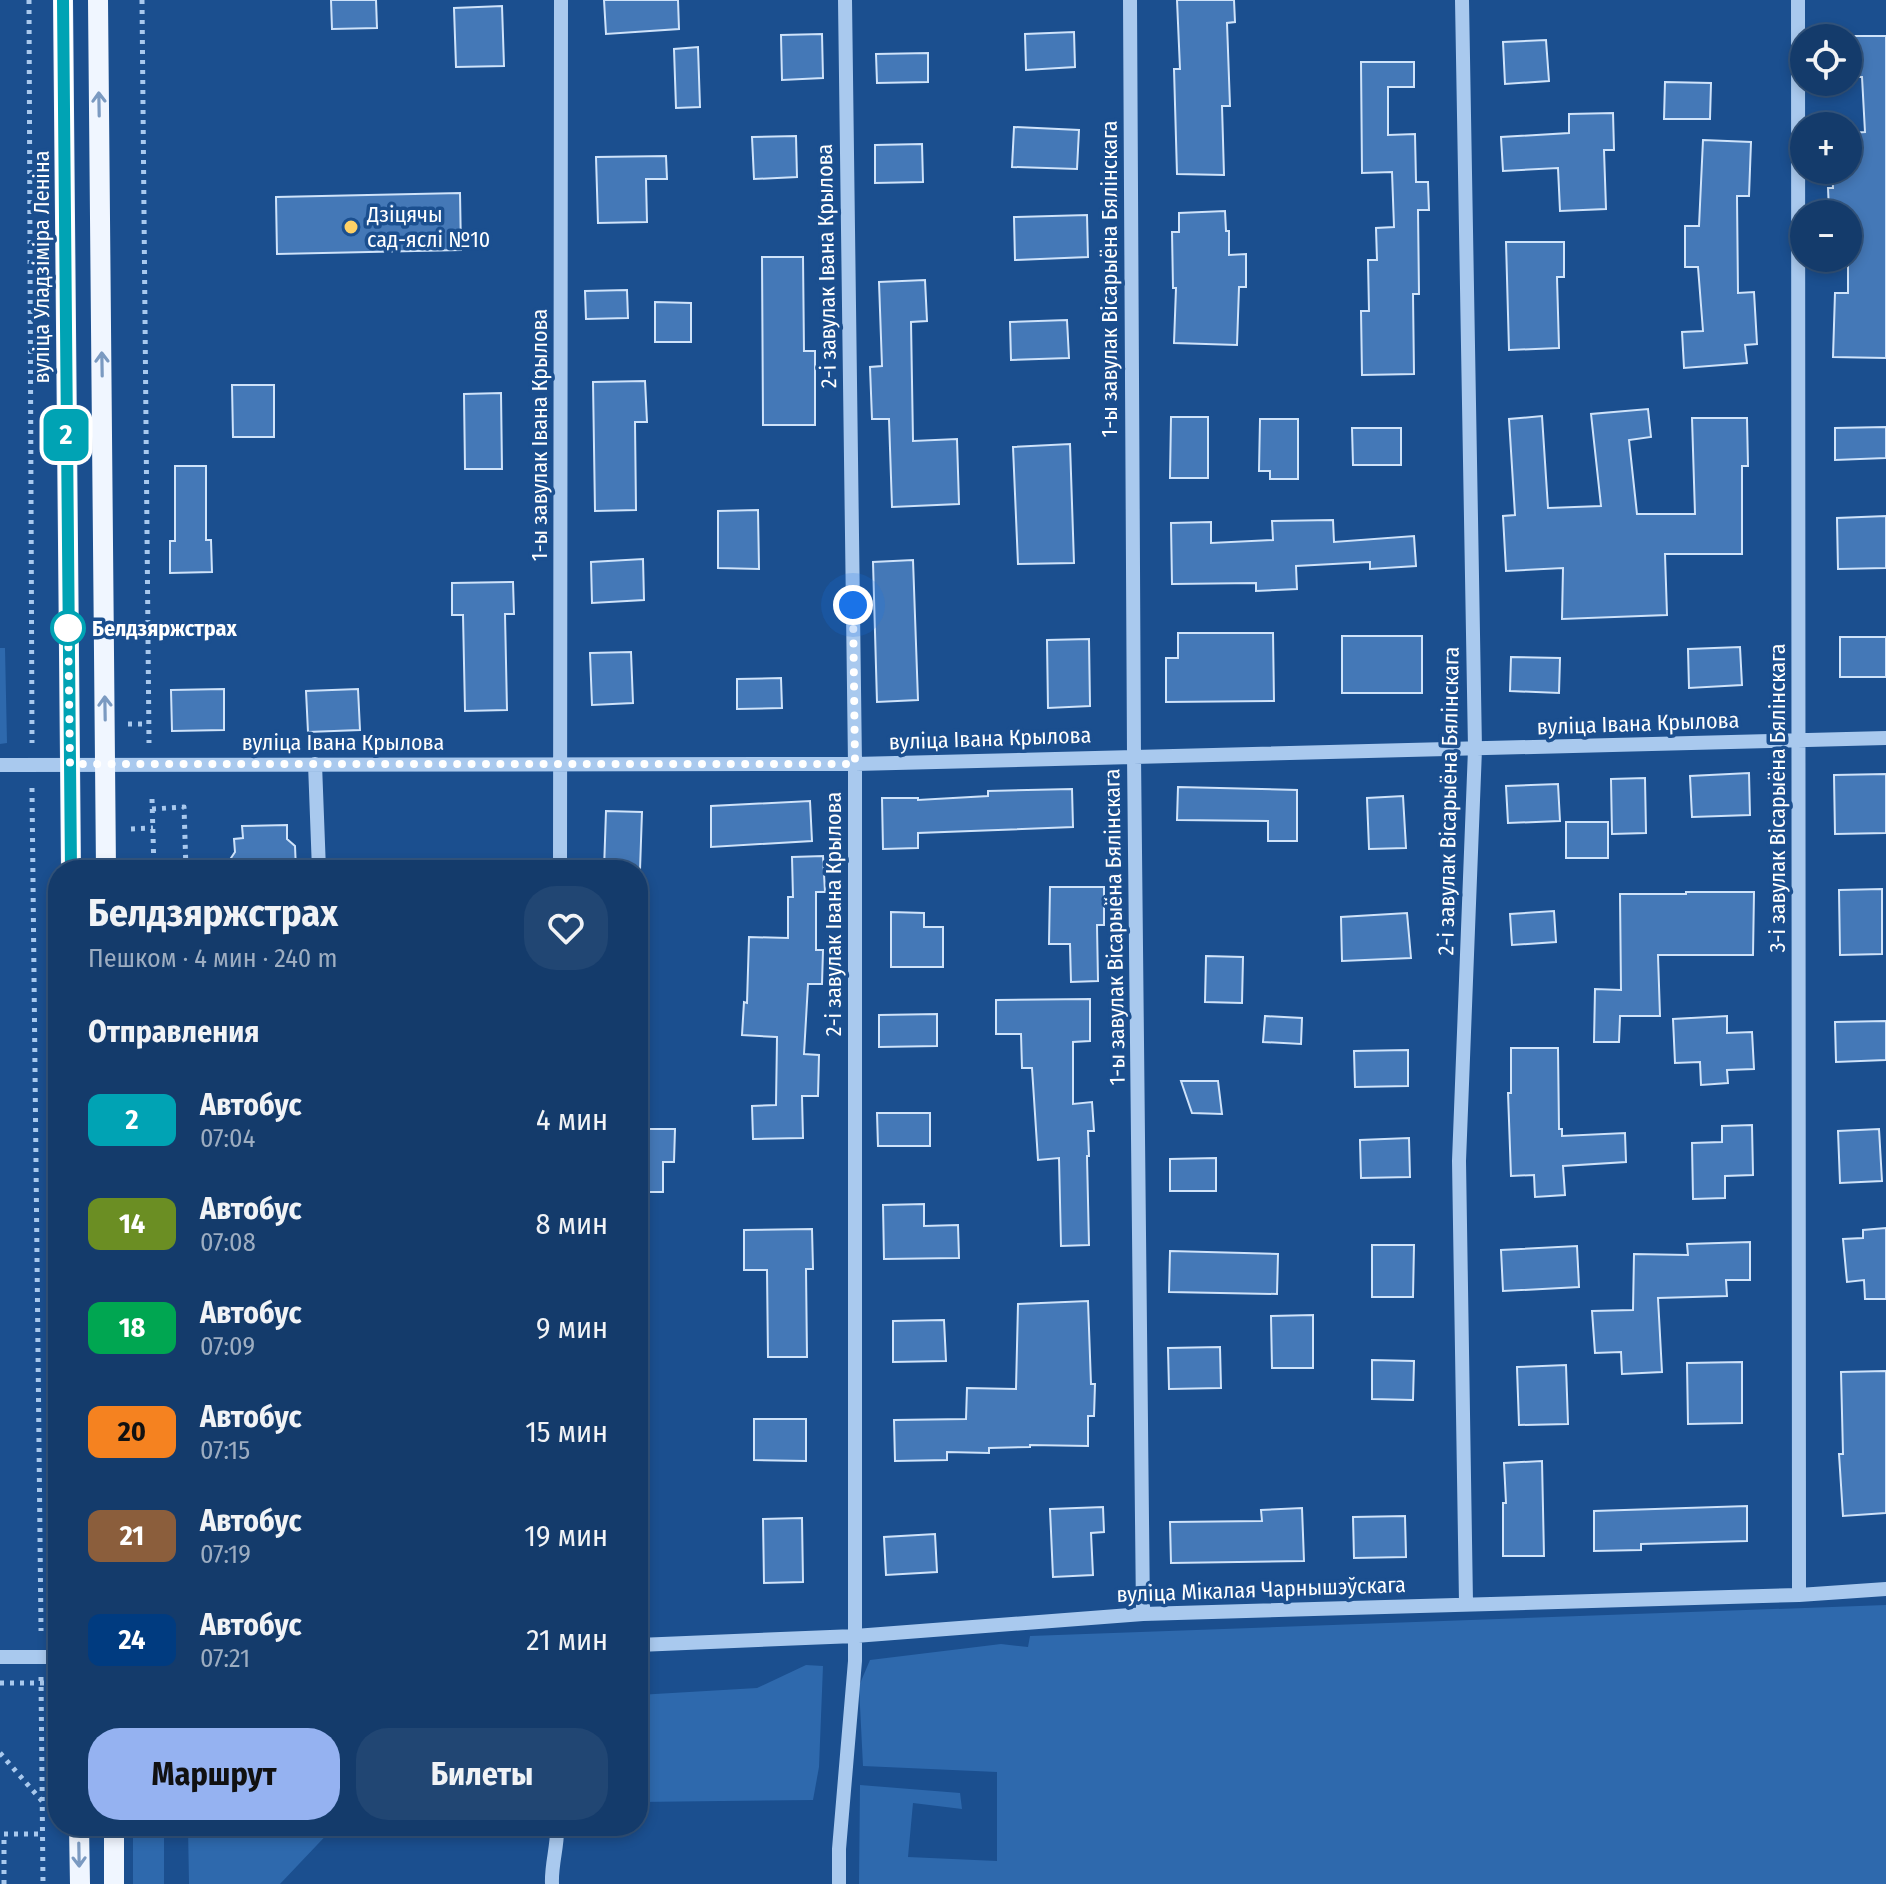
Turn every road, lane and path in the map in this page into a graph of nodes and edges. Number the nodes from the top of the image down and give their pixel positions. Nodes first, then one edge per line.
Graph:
1 (29, 0) edge
2 (63, 0) edge
3 (98, 0) edge
4 (142, 0) edge
5 (561, 0) edge
6 (845, 0) edge
7 (1130, 0) edge
8 (1462, 0) edge
9 (1798, 0) edge
10 (127, 724) dead end
11 (147, 724) junction
12 (1886, 738) edge
13 (1799, 741) junction
14 (150, 748) dead end
15 (1475, 749) junction
16 (32, 750) dead end
17 (1134, 756) junction
18 (561, 763) junction
19 (70, 764) junction
20 (105, 764) junction
21 (315, 764) junction
22 (855, 764) junction
23 (0, 765) edge
24 (32, 788) dead end
25 (152, 799) dead end
26 (152, 809) junction
27 (153, 828) junction
28 (131, 829) dead end
29 (71, 860) edge
30 (106, 860) edge
31 (154, 860) edge
32 (186, 860) edge
33 (319, 860) edge
34 (560, 860) edge
35 (1886, 1589) edge
36 (1799, 1595) junction
37 (1466, 1603) junction
38 (1143, 1614) junction
39 (41, 1631) dead end
40 (855, 1636) junction
41 (648, 1645) edge
42 (0, 1657) edge
43 (48, 1657) edge
44 (41, 1670) dead end
45 (0, 1683) edge
46 (41, 1683) junction
47 (48, 1683) edge
48 (0, 1753) edge
49 (43, 1802) junction
50 (43, 1834) junction
51 (79, 1836) edge
52 (114, 1836) edge
53 (558, 1836) edge
54 (4, 1884) edge
55 (43, 1884) edge
56 (80, 1884) edge
57 (114, 1884) edge
58 (552, 1884) edge
59 (839, 1884) edge

1 - 16 path
2 - 19 main road, вуліца Уладзіміра Леніна
20 -> 3 main road
4 - 11 path
5 - 18 street, 1-ы завулак Івана Крылова
6 - 22 street, 2-і завулак Івана Крылова
7 - 17 street, 1-ы завулак Вісарыёна Бялінскага
8 - 15 street, 2-і завулак Вісарыёна Бялінскага
9 - 13 street, 3-і завулак Вісарыёна Бялінскага
10 - 11 path
11 - 14 path
12 - 13 street, вуліца Івана Крылова
13 - 15 street, вуліца Івана Крылова
13 - 36 street, 3-і завулак Вісарыёна Бялінскага
15 - 17 street, вуліца Івана Крылова
15 - 37 street, 2-і завулак Вісарыёна Бялінскага
17 - 22 street, вуліца Івана Крылова
17 - 38 street, 1-ы завулак Вісарыёна Бялінскага
18 - 21 street, вуліца Івана Крылова
18 - 22 street, вуліца Івана Крылова
18 - 34 street, 1-ы завулак Івана Крылова
19 - 20 street, вуліца Івана Крылова
19 - 23 street, вуліца Івана Крылова
19 - 29 main road, вуліца Уладзіміра Леніна
20 - 21 street, вуліца Івана Крылова
20 - 30 main road
21 - 33 street
22 - 40 street, 2-і завулак Івана Крылова
24 - 39 path
25 - 26 path
26 - 27 path
26 - 32 path
27 - 28 path
27 - 31 path
35 - 36 street, вуліца Мікалая Чарнышэўскага
36 - 37 street, вуліца Мікалая Чарнышэўскага
37 - 38 street, вуліца Мікалая Чарнышэўскага
38 - 40 street, вуліца Мікалая Чарнышэўскага
40 - 41 street, вуліца Мікалая Чарнышэўскага
40 - 59 street, 2-і завулак Івана Крылова
42 - 43 street
44 - 46 path
45 - 46 path
46 - 47 path
46 - 49 path
48 - 49 path
49 - 50 path
50 - 54 path
50 - 55 path
51 -> 56 main road
52 - 57 main road
53 - 58 street

